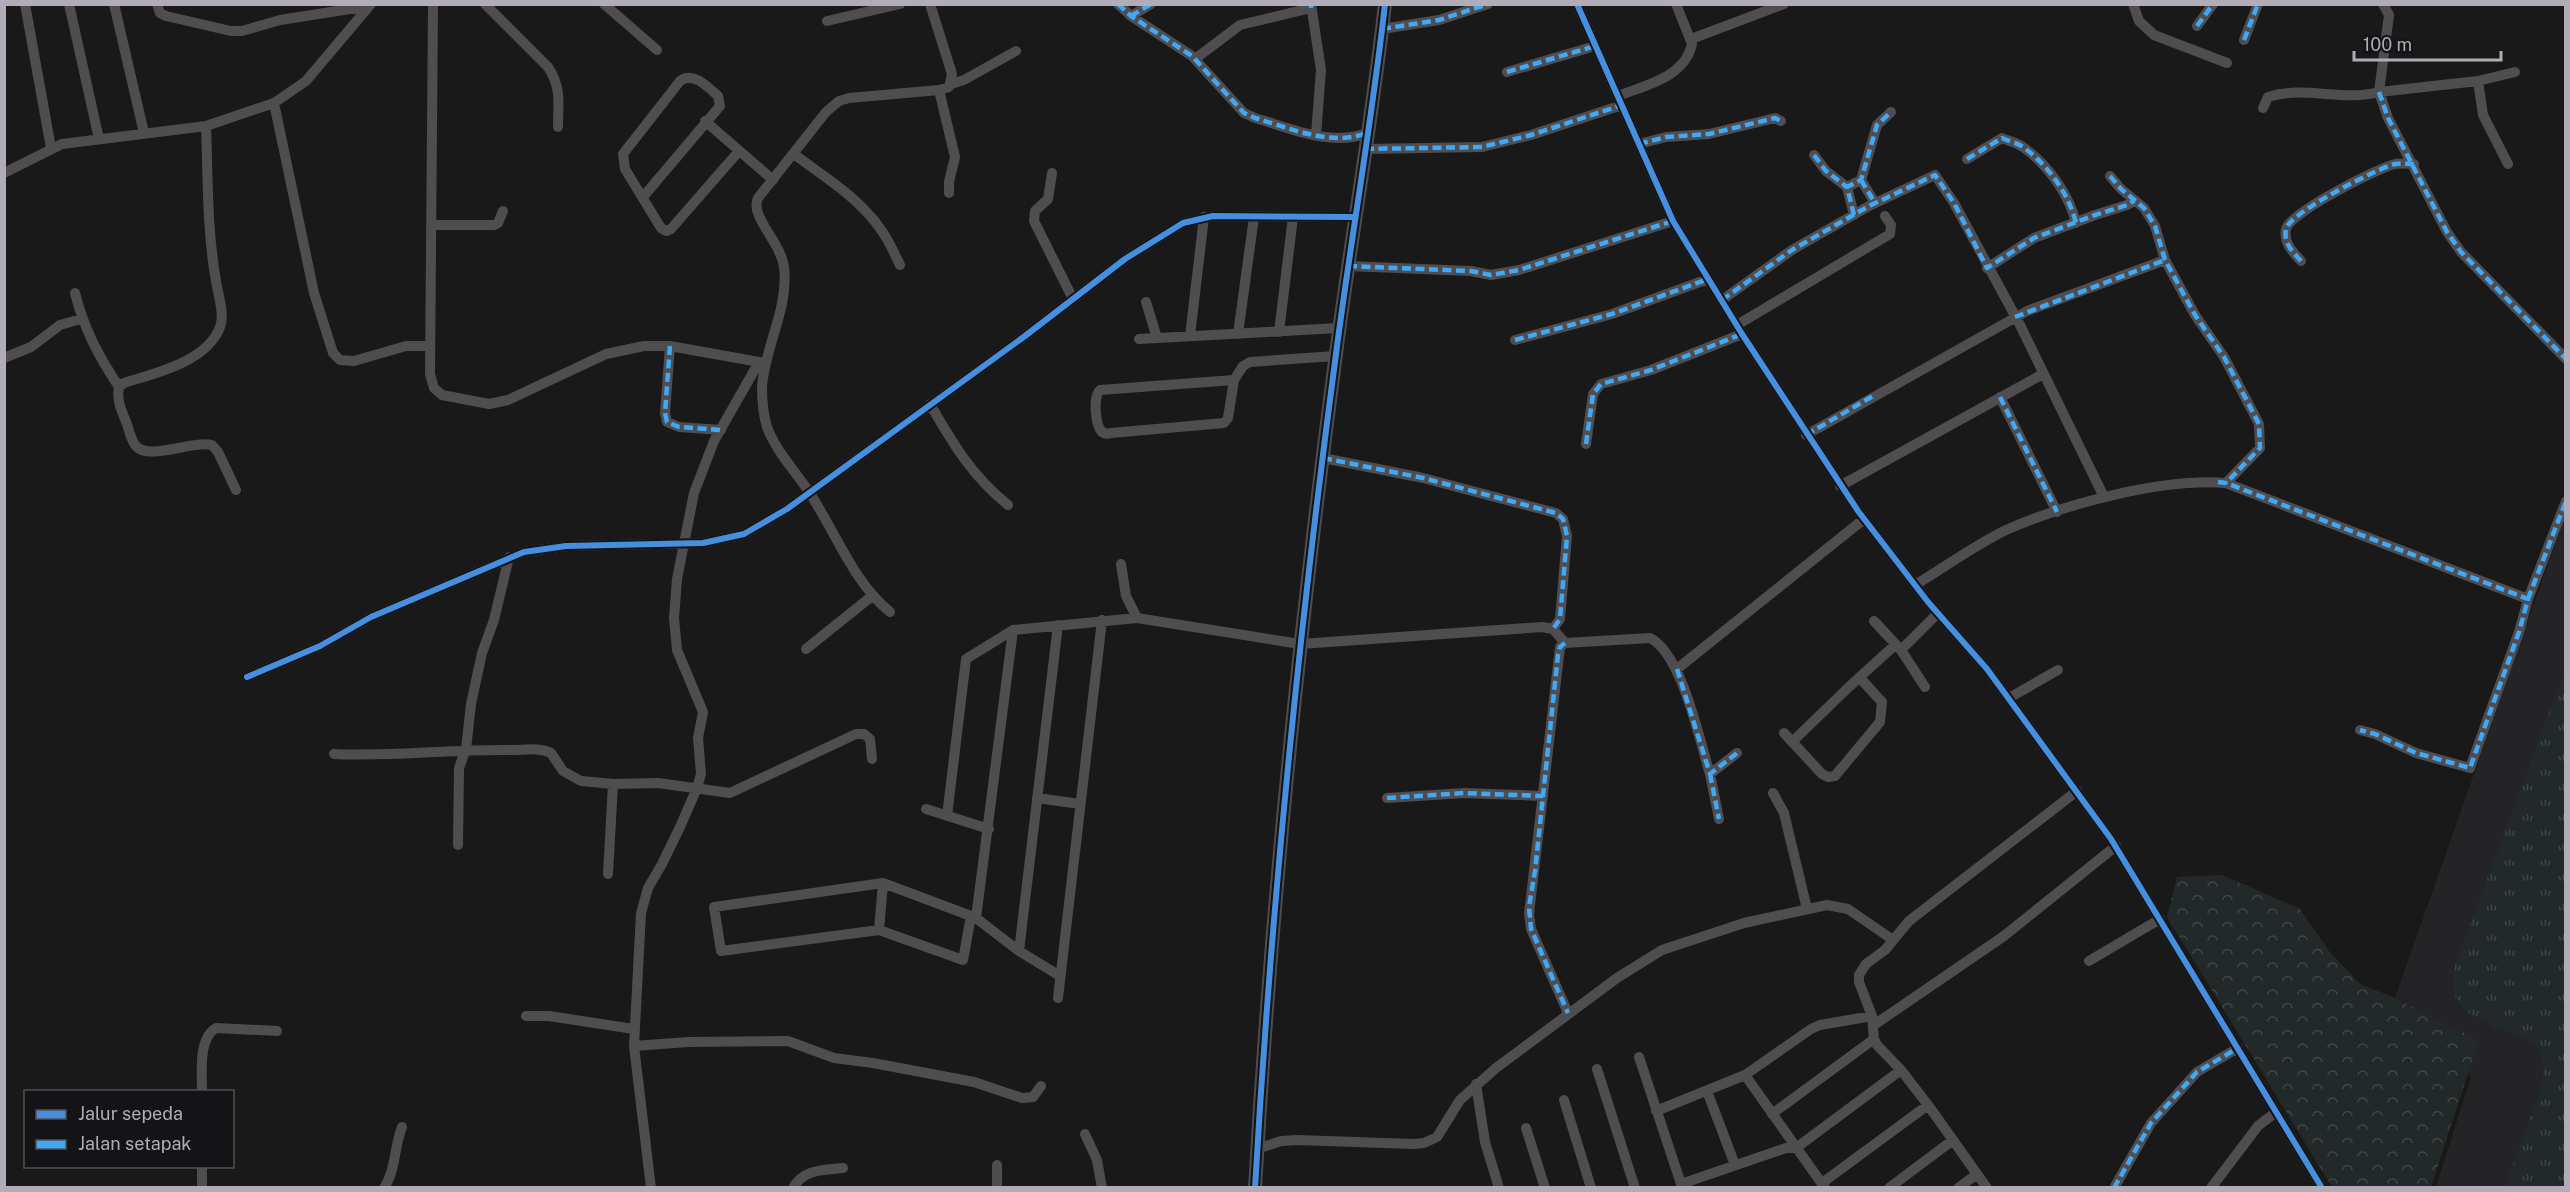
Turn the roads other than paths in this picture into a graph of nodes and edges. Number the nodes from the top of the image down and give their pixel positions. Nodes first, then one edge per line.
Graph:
1 (25, 4) edge
2 (69, 4) edge
3 (114, 4) edge
4 (157, 4) edge
5 (433, 4) edge
6 (485, 4) edge
7 (603, 4) edge
8 (900, 4) edge
9 (930, 4) edge
10 (1118, 4) edge
11 (1151, 4) edge
12 (1385, 4) edge
13 (1488, 4) edge
14 (1576, 4) edge
15 (1676, 4) edge
16 (1784, 4) edge
17 (2133, 4) edge
18 (2213, 4) edge
19 (2258, 4) edge
20 (2383, 4) edge
21 (370, 5) edge
22 (1311, 6) edge
23 (1131, 16) junction
24 (827, 21) dead end
25 (2197, 26) dead end
26 (1382, 29) junction
27 (1691, 39) junction
28 (2244, 40) dead end
29 (1595, 46) junction
30 (657, 50) dead end
31 (1016, 51) dead end
32 (1195, 59) junction
33 (2227, 63) dead end
34 (1507, 72) dead end
35 (2515, 72) dead end
36 (2478, 81) junction
37 (951, 84) junction
38 (939, 90) junction
39 (2379, 92) junction
40 (1620, 100) junction
41 (274, 103) junction
42 (2263, 108) dead end
43 (1891, 112) dead end
44 (1780, 121) dead end
45 (705, 122) junction
46 (206, 126) junction
47 (558, 127) dead end
48 (144, 133) junction
49 (1367, 133) junction
50 (1316, 135) junction
51 (99, 139) junction
52 (1639, 144) junction
53 (51, 148) junction
54 (1365, 149) junction
55 (739, 151) junction
56 (794, 154) junction
57 (1814, 155) dead end
58 (1967, 159) dead end
59 (2508, 164) dead end
60 (2414, 165) junction
61 (4, 173) edge
62 (1052, 173) dead end
63 (2110, 176) dead end
64 (773, 180) junction
65 (1862, 180) junction
66 (1847, 187) junction
67 (949, 193) dead end
68 (643, 197) junction
69 (2135, 200) junction
70 (1875, 203) junction
71 (503, 211) dead end
72 (1854, 215) junction
73 (1885, 216) dead end
74 (1204, 217) junction
75 (1254, 217) junction
76 (1355, 217) junction
77 (1293, 218) junction
78 (1673, 221) junction
79 (2076, 223) junction
80 (431, 225) junction
81 (2165, 260) junction
82 (2301, 261) dead end
83 (900, 265) dead end
84 (1348, 266) junction
85 (1987, 268) junction
86 (1708, 279) junction
87 (75, 293) dead end
88 (1073, 299) junction
89 (1722, 300) junction
90 (1146, 302) dead end
91 (2015, 317) junction
92 (81, 319) junction
93 (1339, 328) junction
94 (1740, 329) junction
95 (1279, 332) junction
96 (1238, 334) junction
97 (1190, 336) junction
98 (1157, 338) junction
99 (1139, 339) dead end
100 (1515, 340) dead end
101 (430, 346) junction
102 (670, 346) junction
103 (1335, 356) junction
104 (4, 358) edge
105 (2565, 359) edge
106 (762, 363) junction
107 (2043, 374) junction
108 (1234, 380) junction
109 (119, 387) junction
110 (2000, 397) junction
111 (930, 404) junction
112 (721, 430) junction
113 (1806, 435) junction
114 (1586, 444) dead end
115 (1323, 458) junction
116 (2226, 483) junction
117 (1840, 486) junction
118 (236, 490) dead end
119 (809, 493) junction
120 (2104, 497) junction
121 (2565, 501) edge
122 (1008, 505) dead end
123 (2057, 512) junction
124 (1864, 519) junction
125 (683, 545) junction
126 (509, 557) junction
127 (1121, 564) dead end
128 (1915, 585) junction
129 (872, 597) junction
130 (2528, 599) junction
131 (890, 612) dead end
132 (1938, 614) junction
133 (1137, 618) junction
134 (1102, 620) junction
135 (1874, 621) dead end
136 (1058, 625) junction
137 (1553, 629) junction
138 (1013, 630) junction
139 (1565, 643) junction
140 (1300, 644) junction
141 (1898, 648) junction
142 (806, 649) dead end
143 (1677, 669) junction
144 (2058, 670) dead end
145 (247, 677) dead end
146 (1860, 678) junction
147 (1925, 687) dead end
148 (2009, 698) junction
149 (2360, 730) dead end
150 (1785, 733) dead end
151 (1792, 742) junction
152 (466, 749) junction
153 (1737, 753) dead end
154 (334, 754) dead end
155 (872, 759) dead end
156 (1710, 774) junction
157 (613, 784) junction
158 (697, 788) junction
159 (2077, 791) junction
160 (1773, 793) dead end
161 (1544, 796) junction
162 (1037, 798) junction
163 (1387, 798) dead end
164 (1080, 804) junction
165 (926, 809) dead end
166 (947, 816) junction
167 (1719, 819) dead end
168 (989, 830) junction
169 (458, 845) dead end
170 (2116, 846) junction
171 (608, 874) dead end
172 (883, 883) junction
173 (1807, 909) junction
174 (973, 917) junction
175 (2160, 919) junction
176 (879, 930) junction
177 (1893, 940) junction
178 (1019, 951) junction
179 (2089, 961) dead end
180 (1060, 976) junction
181 (1058, 998) dead end
182 (1568, 1013) junction
183 (526, 1016) dead end
184 (1873, 1021) junction
185 (634, 1029) junction
186 (277, 1031) dead end
187 (1874, 1039) junction
188 (634, 1046) junction
189 (2238, 1048) junction
190 (1639, 1057) dead end
191 (1597, 1070) dead end
192 (1901, 1070) junction
193 (1745, 1075) junction
194 (1476, 1084) junction
195 (1041, 1086) dead end
196 (202, 1090) edge
197 (1707, 1091) junction
198 (1564, 1100) dead end
199 (1928, 1105) junction
200 (1656, 1111) junction
201 (2276, 1112) junction
202 (1772, 1114) junction
203 (402, 1128) dead end
204 (1527, 1128) dead end
205 (1084, 1134) dead end
206 (1953, 1140) junction
207 (1796, 1148) junction
208 (1257, 1149) junction
209 (997, 1165) dead end
210 (1735, 1165) junction
211 (202, 1168) edge
212 (843, 1168) dead end
213 (1977, 1174) junction
214 (1824, 1185) edge
215 (1681, 1186) edge
216 (202, 1188) edge
217 (384, 1188) edge
218 (651, 1188) edge
219 (793, 1188) edge
220 (997, 1188) edge
221 (1102, 1188) edge
222 (1255, 1188) edge
223 (1499, 1188) edge
224 (1545, 1188) edge
225 (1591, 1188) edge
226 (1635, 1188) edge
227 (1889, 1188) edge
228 (1958, 1188) edge
229 (1987, 1188) edge
230 (2114, 1188) edge
231 (2211, 1188) edge
232 (2322, 1188) edge

1 - 53 street
2 - 51 street
3 - 48 street
4 - 21 street
5 - 80 street
6 - 47 street
7 - 30 street
8 - 24 street
9 - 37 street
10 - 23 street
11 - 23 street
12 - 26 street
13 - 26 street
14 - 29 street
15 - 27 street
16 - 27 street
17 - 33 street
18 - 25 street
19 - 28 street
20 - 39 street
21 - 41 street
22 - 32 street
22 - 50 street
23 - 32 street
26 - 49 street
27 - 40 street
29 - 34 street
29 - 40 street
31 - 37 street
32 - 50 street
35 - 36 street
36 - 39 street
36 - 59 street
37 - 38 street
38 - 56 street
38 - 67 street
39 - 42 street
39 - 60 street
40 - 52 street
40 - 54 street
41 - 46 street
41 - 101 street
43 - 65 street
44 - 52 street
45 - 55 street
45 - 68 street
45 - 68 street
46 - 48 street
46 - 109 street
48 - 51 street
49 - 50 street
49 - 54 street
51 - 53 street
52 - 78 street
53 - 61 street
54 - 76 street
55 - 64 street
55 - 68 street
56 - 64 street
56 - 83 street
57 - 66 street
58 - 79 street
60 - 82 street
60 - 105 street
62 - 88 street
63 - 69 street
64 - 106 street
65 - 66 street
65 - 70 street
66 - 72 street
69 - 79 street
69 - 81 street
70 - 72 street
70 - 85 street
71 - 80 street
72 - 89 street
73 - 94 street
74 - 75 street
74 - 88 street
74 - 97 street
75 - 77 street
75 - 96 street
76 - 77 street
76 - 84 street
77 - 95 street
78 - 84 street
78 - 86 street
79 - 85 street
80 - 101 street
81 - 91 street
81 - 116 street
84 - 93 street
85 - 91 street
86 - 89 street
86 - 100 street
87 - 92 street
88 - 111 street
89 - 94 street
90 - 98 street
91 - 107 street
91 - 113 street
92 - 104 street
92 - 109 street
93 - 95 street
93 - 103 street
94 - 113 street
94 - 114 street
95 - 96 street
96 - 97 street
97 - 98 street
98 - 99 street
101 - 102 street
102 - 106 street
102 - 112 street
103 - 108 street
103 - 115 street
106 - 112 street
106 - 119 street
107 - 110 street
107 - 120 street
108 - 108 street
109 - 118 street
110 - 117 street
110 - 123 street
111 - 119 street
111 - 122 street
112 - 125 street
113 - 117 street
115 - 137 street
115 - 140 street
116 - 120 street
116 - 130 street
117 - 124 street
119 - 125 street
119 - 129 street
120 - 123 street
121 - 130 street
123 - 128 street
124 - 128 street
124 - 143 street
125 - 126 street
125 - 158 street
126 - 145 street
126 - 152 street
127 - 133 street
128 - 132 street
129 - 131 street
129 - 142 street
130 - 149 street
132 - 141 street
132 - 148 street
133 - 134 street
133 - 140 street
134 - 136 street
134 - 164 street
135 - 141 street
136 - 138 street
136 - 162 street
137 - 139 street
137 - 140 street
138 - 166 street
138 - 168 street
139 - 143 street
139 - 161 street
140 - 208 street
141 - 146 street
141 - 147 street
143 - 156 street
144 - 148 street
146 - 151 street
146 - 151 street
148 - 159 street
150 - 151 street
152 - 154 street
152 - 157 street
152 - 169 street
153 - 156 street
155 - 158 street
156 - 167 street
157 - 158 street
157 - 171 street
158 - 185 street
159 - 170 street
159 - 177 street
160 - 173 street
161 - 163 street
161 - 182 street
162 - 164 street
162 - 178 street
164 - 180 street
165 - 166 street
166 - 168 street
168 - 174 street
170 - 175 street
170 - 184 street
172 - 174 street
172 - 176 street
172 - 176 street
173 - 177 street
173 - 182 street
174 - 176 street
174 - 178 street
175 - 179 street
175 - 189 street
177 - 184 street
178 - 180 street
180 - 181 street
182 - 194 street
183 - 185 street
184 - 187 street
184 - 193 street
185 - 188 street
186 - 196 street
187 - 192 street
187 - 202 street
188 - 195 street
188 - 218 street
189 - 201 street
189 - 230 street
190 - 200 street
191 - 226 street
192 - 199 street
192 - 207 street
193 - 197 street
193 - 202 street
194 - 208 street
194 - 223 street
197 - 200 street
197 - 210 street
198 - 225 street
199 - 206 street
199 - 214 street
200 - 215 street
201 - 231 street
201 - 232 street
202 - 207 street
203 - 217 street
204 - 224 street
205 - 221 street
206 - 213 street
206 - 227 street
207 - 210 street
207 - 214 street
208 - 222 street
209 - 220 street
210 - 215 street
211 - 216 street
212 - 219 street
213 - 228 street
213 - 229 street

